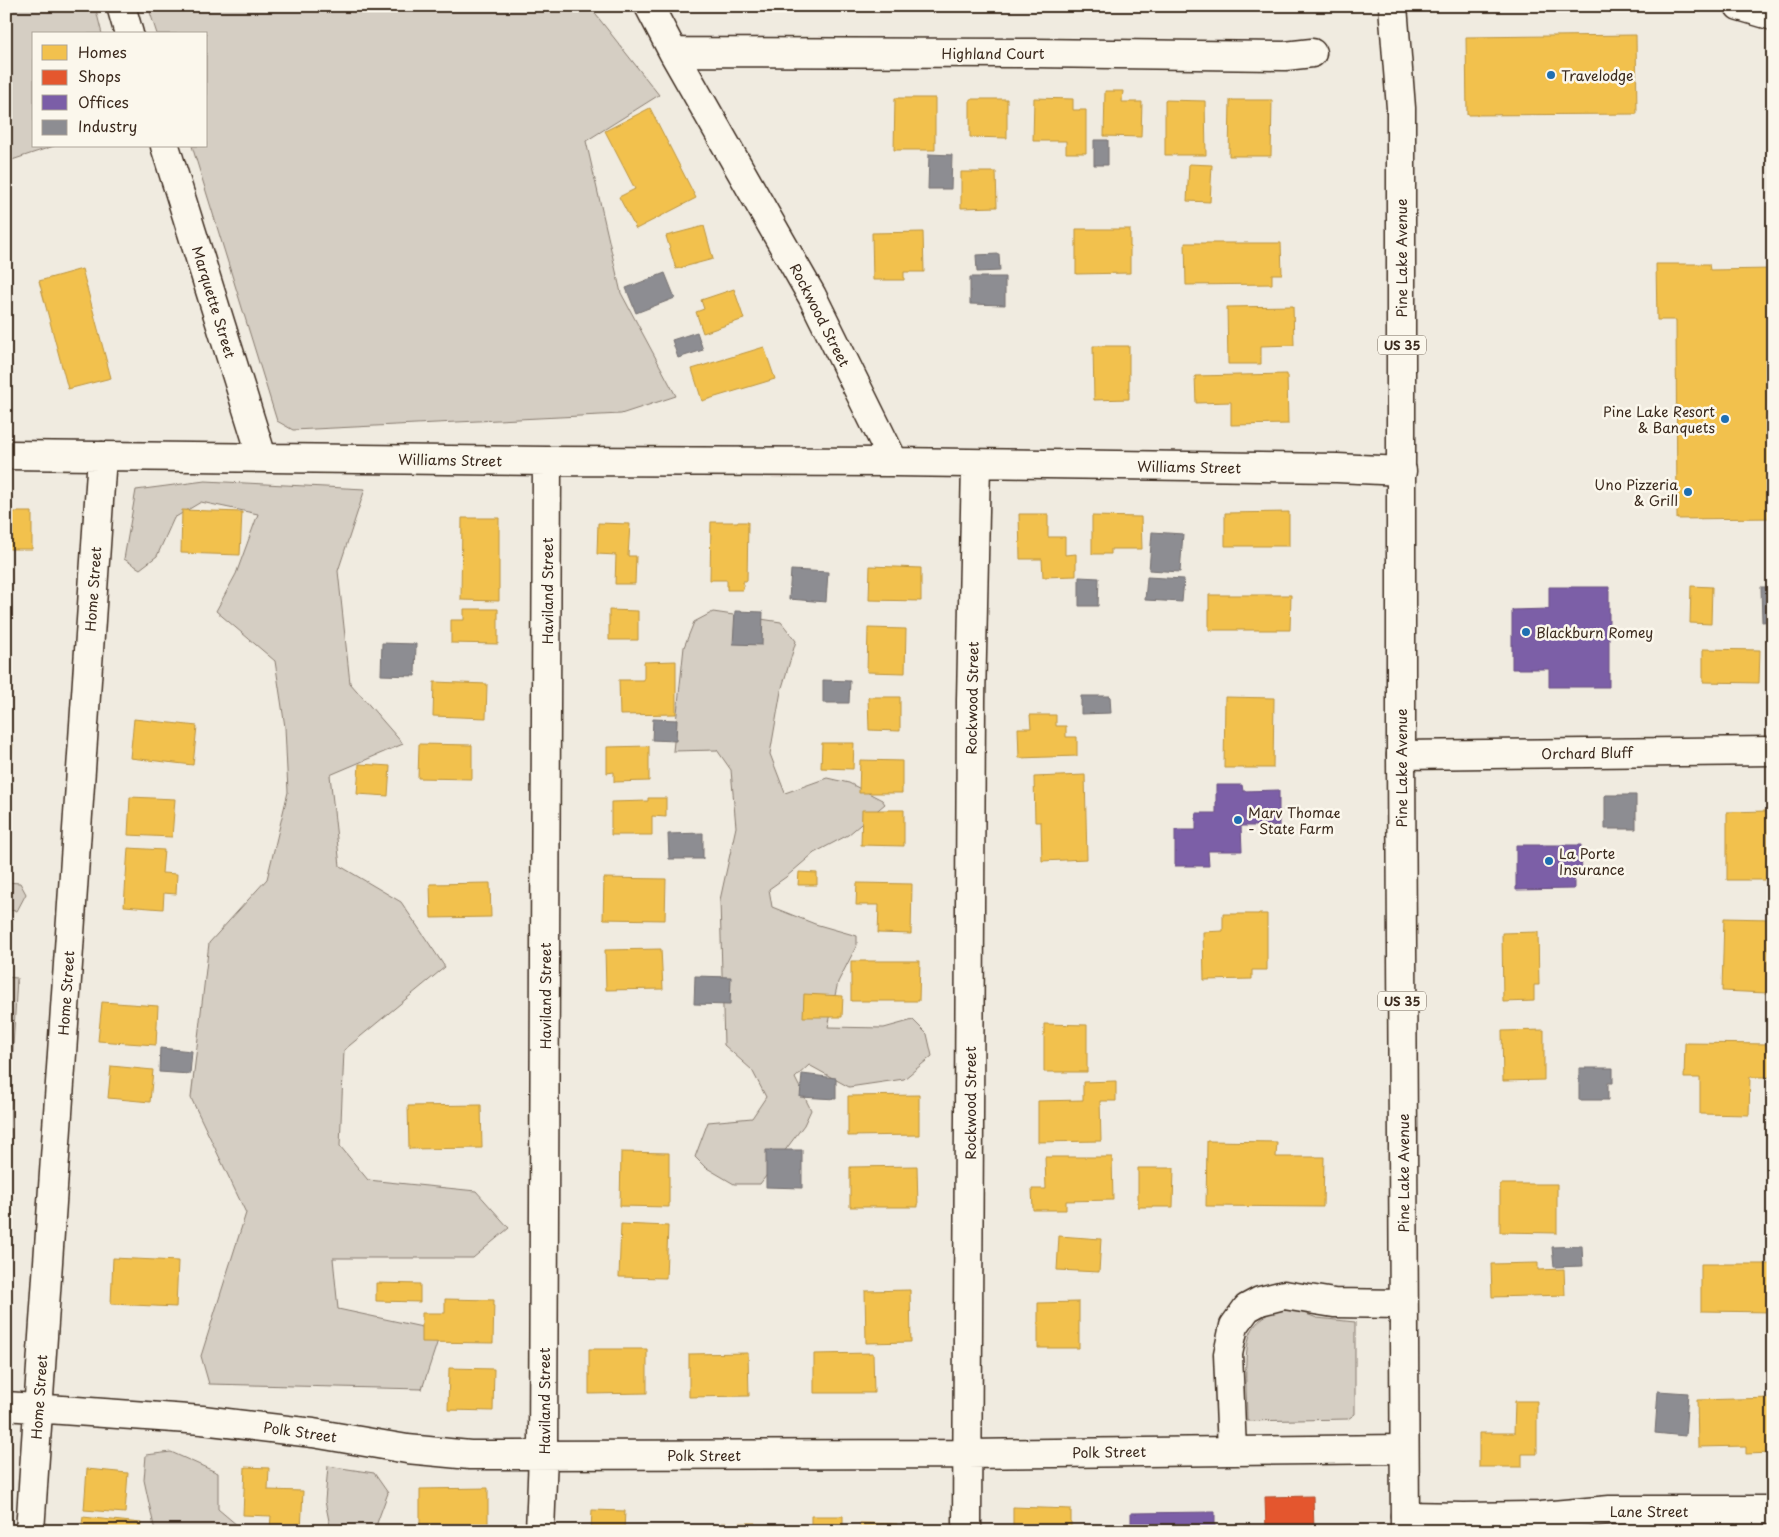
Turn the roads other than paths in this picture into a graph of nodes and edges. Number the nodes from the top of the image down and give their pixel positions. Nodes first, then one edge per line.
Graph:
1 (121, 6) edge
2 (649, 6) edge
3 (1393, 6) edge
4 (1739, 6) edge
5 (1773, 16) edge
6 (128, 32) edge
7 (673, 52) junction
8 (1312, 53) dead end
9 (166, 148) edge
10 (6, 455) edge
11 (102, 456) junction
12 (262, 457) junction
13 (547, 461) junction
14 (894, 462) junction
15 (976, 464) junction
16 (1402, 471) junction
17 (1773, 751) edge
18 (1401, 755) junction
19 (1404, 1304) junction
20 (6, 1406) edge
21 (38, 1408) junction
22 (1404, 1449) junction
23 (1232, 1451) junction
24 (968, 1454) junction
25 (544, 1456) junction
26 (1773, 1510) edge
27 (1405, 1524) edge
28 (30, 1531) edge
29 (540, 1531) edge
30 (967, 1531) edge

1 - 6 street
2 - 7 street, Rockwood Street
3 - 16 street, Pine Lake Avenue / US 35
4 - 5 street
7 - 8 street, Highland Court
7 - 14 street, Rockwood Street
9 - 12 street, Marquette Street
10 - 11 street, Williams Street
11 - 12 street, Williams Street
11 - 21 street, Home Street
12 - 13 street, Williams Street
13 - 14 street, Williams Street
13 - 25 street, Haviland Street
14 - 15 street
15 - 16 street, Williams Street
15 - 24 street, Rockwood Street
16 - 18 street, Pine Lake Avenue / US 35
17 - 18 street, Orchard Bluff
18 - 19 street, Pine Lake Avenue / US 35
19 - 22 street, Pine Lake Avenue / US 35
19 - 23 street
20 - 21 street, Polk Street
21 - 25 street, Polk Street
21 - 28 street, Home Street
22 - 23 street, Polk Street
22 - 27 street, Pine Lake Avenue / US 35
23 - 24 street, Polk Street
24 - 25 street, Polk Street
24 - 30 street, Rockwood Street
25 - 29 street, Haviland Street
26 - 27 street, Lane Street

